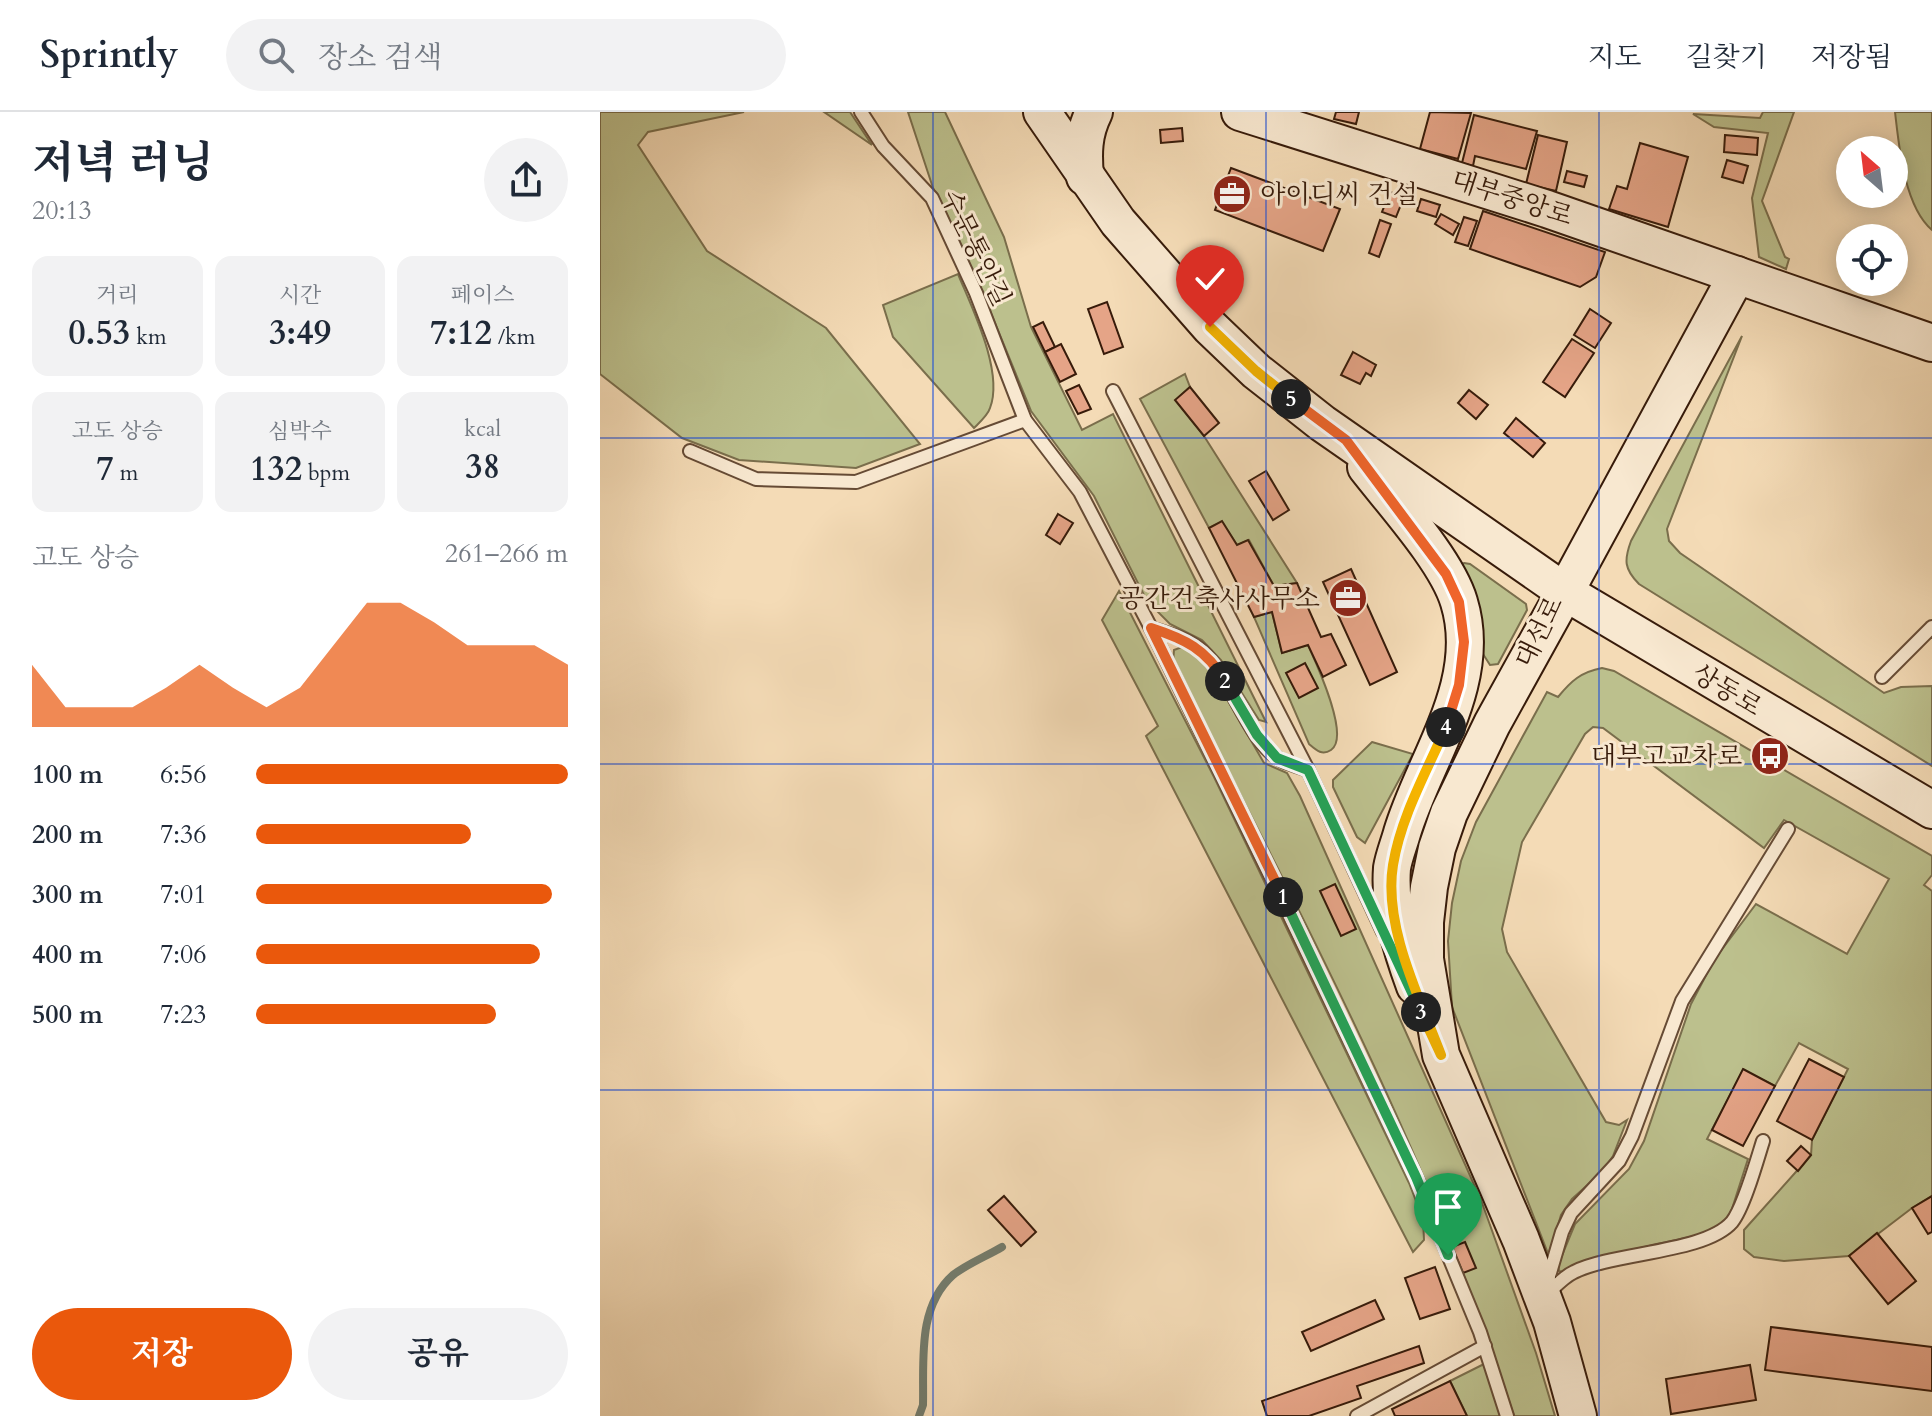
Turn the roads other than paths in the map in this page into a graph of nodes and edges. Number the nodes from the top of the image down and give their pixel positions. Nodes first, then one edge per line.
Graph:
1 (861, 112) edge
2 (1042, 112) edge
3 (1094, 112) edge
4 (1240, 112) edge
5 (1085, 177) junction
6 (1737, 275) junction
7 (1932, 343) edge
8 (1113, 391) dead end
9 (1025, 420) junction
10 (1346, 440) junction
11 (690, 451) dead end
12 (1565, 592) junction
13 (1932, 627) edge
14 (1151, 628) junction
15 (1882, 677) dead end
16 (1308, 770) junction
17 (1932, 810) edge
18 (1788, 829) dead end
19 (1415, 1000) dead end
20 (1422, 1014) dead end
21 (1441, 1055) junction
22 (1763, 1141) dead end
23 (1542, 1298) junction
24 (1485, 1346) junction
25 (1357, 1416) edge
26 (1507, 1416) edge
27 (1578, 1416) edge

1 - 9 lane, 수문통안길
2 - 5 street, 대선로
3 - 5 street
4 - 6 street, 대부중앙로
5 - 10 street, 대선로
6 - 7 street, 대부중앙로
6 - 12 street
8 - 16 lane
9 - 11 lane
9 - 14 lane, 수문통안길
10 - 12 street, 대선로
10 - 21 street
12 - 17 street, 상동로
12 - 21 street, 대선로
13 - 15 lane
14 - 16 lane
14 - 24 lane, 수문통안길
16 - 19 lane
18 - 23 lane
20 - 21 lane
21 - 23 street, 대선로
22 - 23 lane
23 - 27 street, 대선로
24 - 25 lane
24 - 26 lane, 수문통안길

